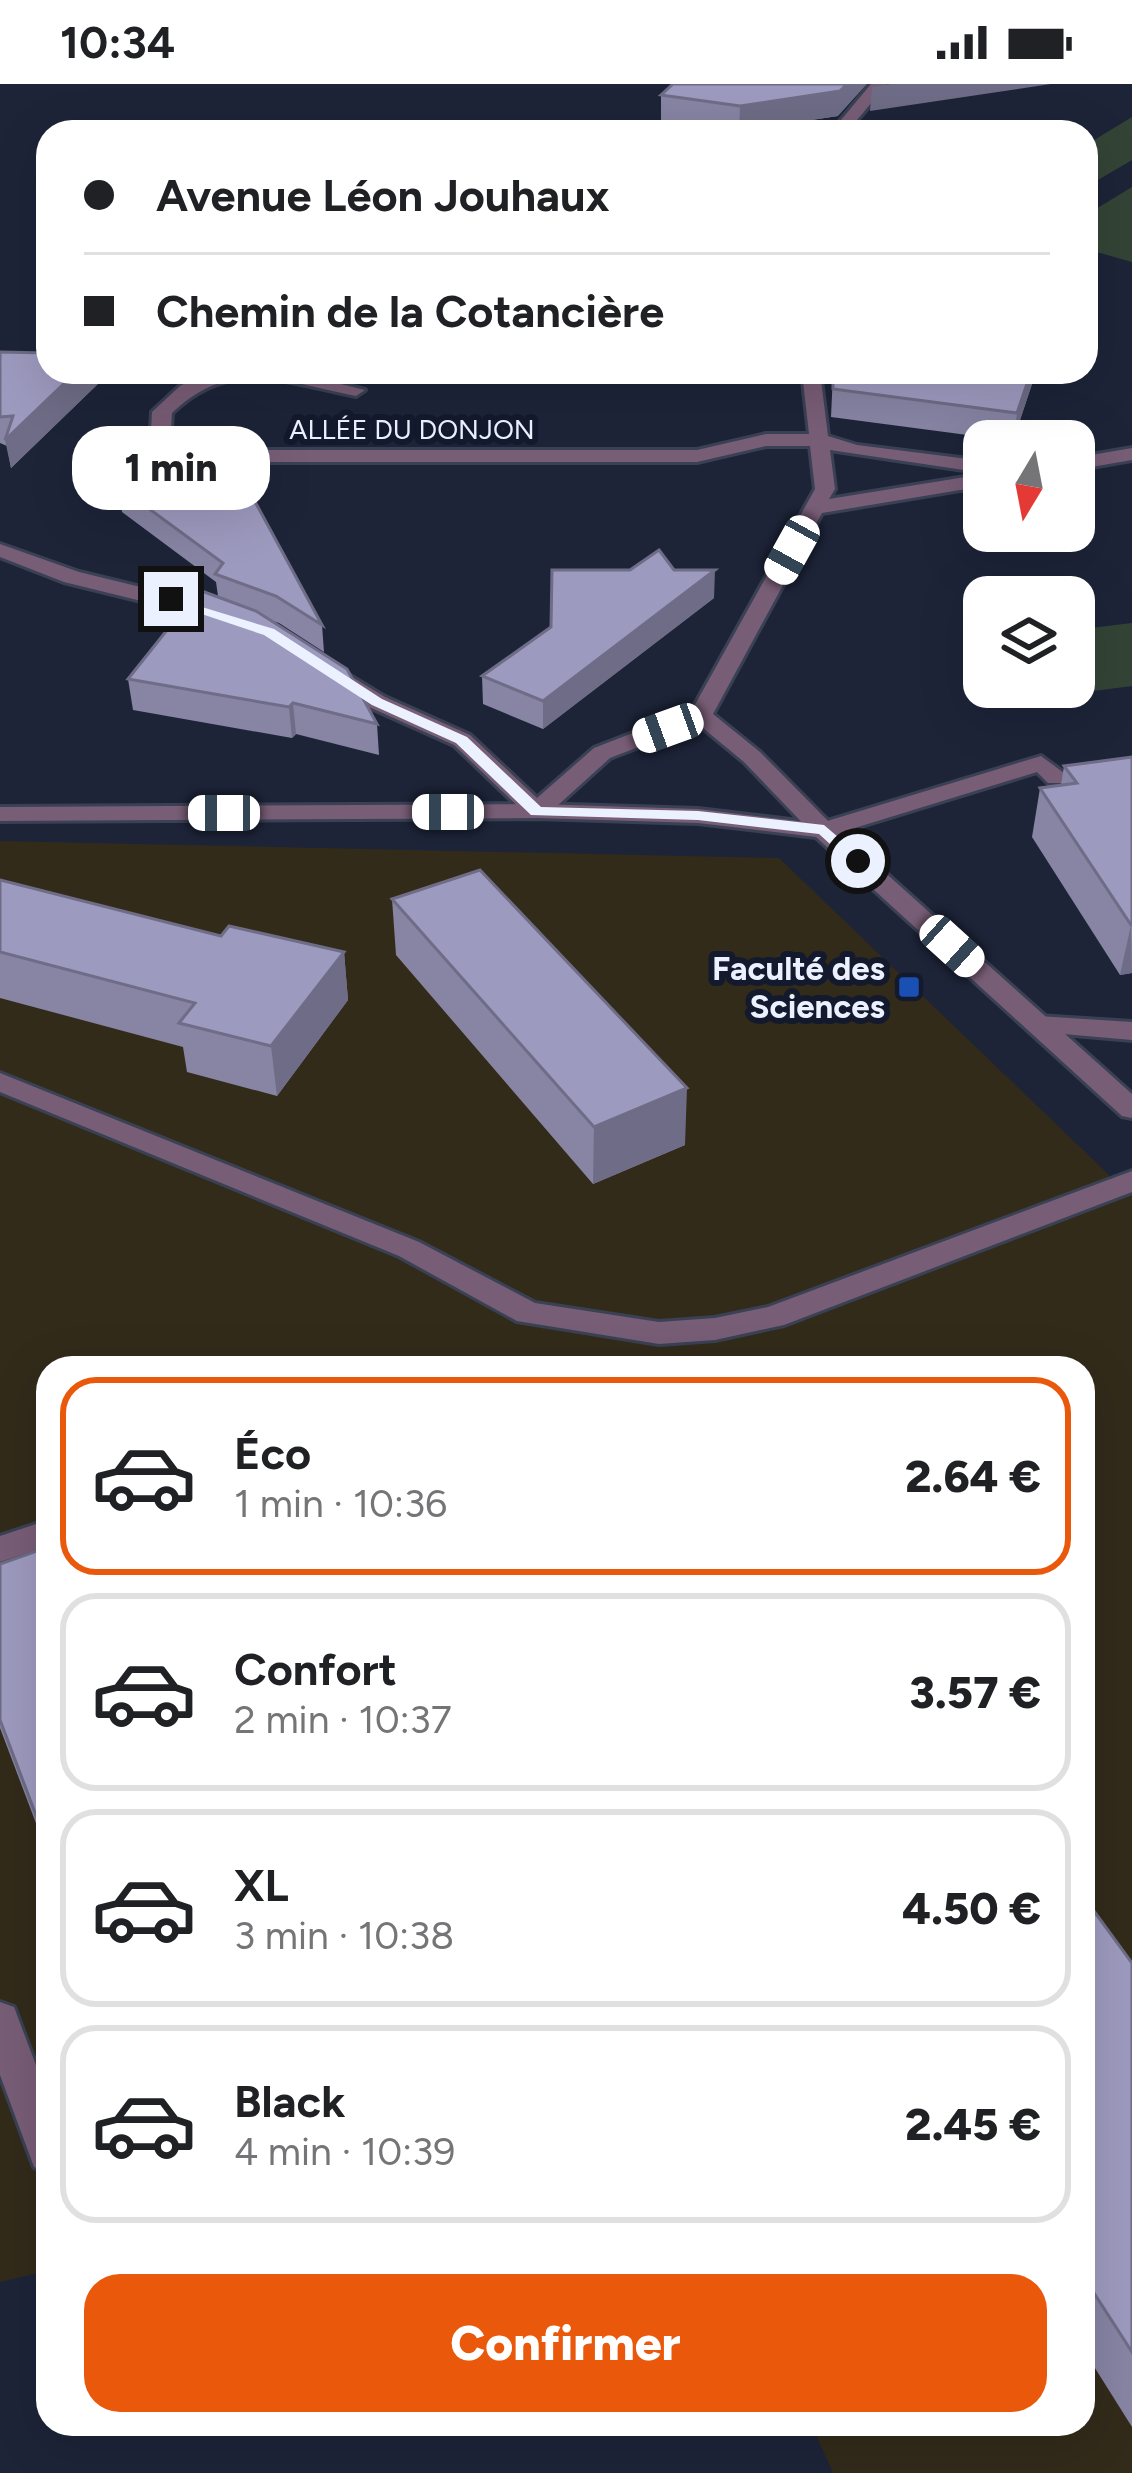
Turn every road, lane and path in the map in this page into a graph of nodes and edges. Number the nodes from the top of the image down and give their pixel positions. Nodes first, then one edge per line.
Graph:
1 (880, 84) edge
2 (849, 120) edge
3 (197, 384) edge
4 (318, 384) edge
5 (813, 384) edge
6 (356, 390) dead end
7 (820, 440) junction
8 (1132, 454) edge
9 (1095, 460) edge
10 (963, 464) edge
11 (963, 483) edge
12 (815, 508) junction
13 (0, 550) edge
14 (247, 623) edge
15 (307, 658) edge
16 (701, 715) junction
17 (1056, 778) dead end
18 (537, 812) junction
19 (0, 814) edge
20 (824, 830) junction
21 (1039, 1025) junction
22 (1132, 1031) edge
23 (0, 1082) edge
24 (1132, 1109) edge
25 (1132, 1181) edge
26 (36, 1537) edge
27 (0, 1549) edge
28 (0, 2020) edge
29 (36, 2120) edge

1 - 2 street
3 - 7 street, ALLÉE DU DONJON
4 - 6 street, ALLÉE DU DONJON
5 - 7 street
7 - 10 street
7 - 12 street
8 - 9 street
11 - 12 street
12 - 16 street
13 - 14 street
15 - 18 street
16 - 18 street
16 - 20 street
17 - 20 street
18 - 19 street
18 - 20 street
20 - 21 street
21 - 22 street
21 - 24 street
23 - 25 street
26 - 27 street
28 - 29 street

